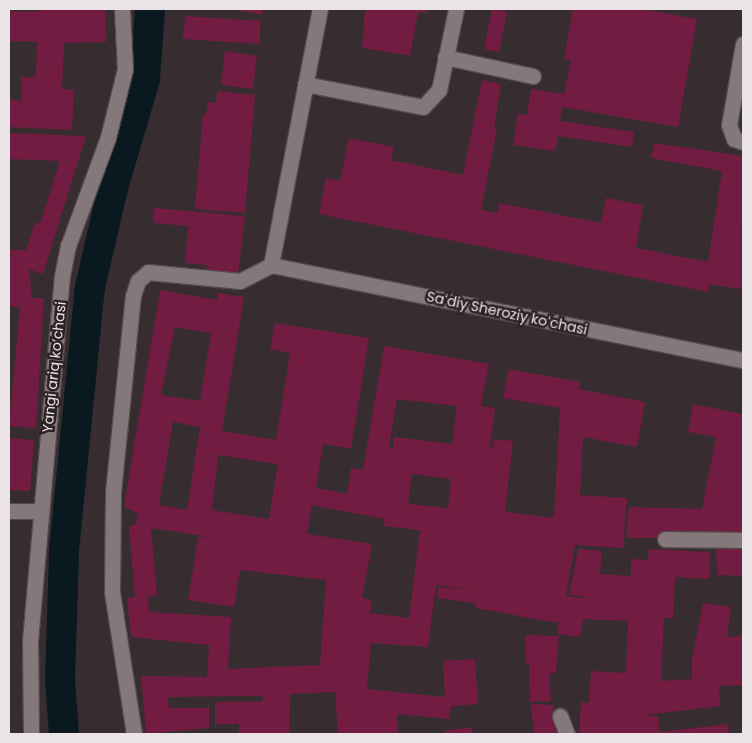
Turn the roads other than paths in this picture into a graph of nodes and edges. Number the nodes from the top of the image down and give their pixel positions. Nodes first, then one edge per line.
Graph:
1 (122, 9) edge
2 (320, 9) edge
3 (456, 9) edge
4 (743, 44) edge
5 (445, 57) junction
6 (532, 76) dead end
7 (306, 84) junction
8 (743, 142) edge
9 (271, 265) junction
10 (743, 360) edge
11 (9, 511) edge
12 (40, 511) junction
13 (665, 539) dead end
14 (743, 540) edge
15 (560, 716) dead end
16 (31, 734) edge
17 (134, 734) edge
18 (567, 734) edge

1 - 12 street, Yangi ariq ko‘chasi
2 - 7 street
3 - 5 street
4 - 8 street
5 - 6 street
5 - 7 street
7 - 9 street
9 - 10 street, Saʻdiy Sheroziy koʻchasi
9 - 17 street
11 - 12 street
12 - 16 street, Yangi ariq ko‘chasi
13 - 14 street
15 - 18 street

